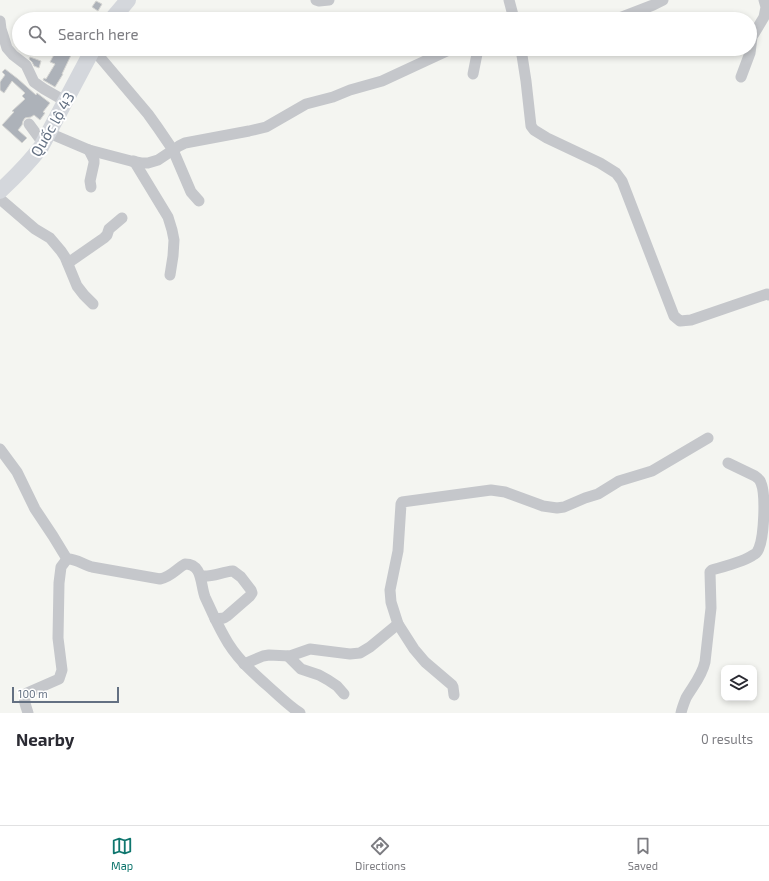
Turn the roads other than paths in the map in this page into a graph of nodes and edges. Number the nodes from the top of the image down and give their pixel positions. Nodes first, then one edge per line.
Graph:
1 (128, 0) edge
2 (316, 0) edge
3 (329, 0) edge
4 (509, 0) edge
5 (663, 0) edge
6 (764, 0) edge
7 (118, 12) edge
8 (512, 12) edge
9 (635, 12) edge
10 (0, 21) edge
11 (757, 29) edge
12 (4, 51) edge
13 (14, 56) edge
14 (89, 56) edge
15 (99, 56) edge
16 (436, 56) edge
17 (477, 56) edge
18 (522, 56) edge
19 (749, 56) edge
20 (473, 74) dead end
21 (741, 77) dead end
22 (65, 101) junction
23 (29, 124) dead end
24 (46, 138) junction
25 (89, 150) junction
26 (173, 150) junction
27 (134, 161) junction
28 (91, 187) dead end
29 (0, 191) edge
30 (0, 199) edge
31 (199, 201) dead end
32 (122, 218) dead end
33 (68, 264) junction
34 (170, 275) dead end
35 (769, 295) edge
36 (93, 304) dead end
37 (708, 438) dead end
38 (0, 449) edge
39 (728, 463) dead end
40 (765, 484) edge
41 (67, 559) junction
42 (201, 576) junction
43 (215, 619) junction
44 (398, 624) junction
45 (288, 656) junction
46 (244, 664) junction
47 (344, 694) dead end
48 (454, 695) dead end
49 (28, 713) edge
50 (300, 713) edge
51 (681, 713) edge

1 - 7 highway
2 - 3 street
4 - 8 street
5 - 9 street
6 - 11 street
10 - 12 street
13 - 22 street
14 - 22 highway, Quốc lộ 43
15 - 26 street
16 - 26 street
17 - 20 street
18 - 35 street
19 - 21 street
22 - 24 highway, Quốc lộ 43
23 - 24 street
24 - 25 street
24 - 29 highway, Quốc lộ 43
25 - 27 street
25 - 28 street
26 - 27 street
26 - 31 street
27 - 34 street
30 - 33 street
32 - 33 street
33 - 36 street
37 - 44 street
38 - 41 street
39 - 40 street
40 - 51 street
41 - 42 street
41 - 49 street
42 - 43 street
42 - 43 street
43 - 46 street
44 - 45 street
44 - 48 street
45 - 46 street
45 - 47 street
46 - 50 street

